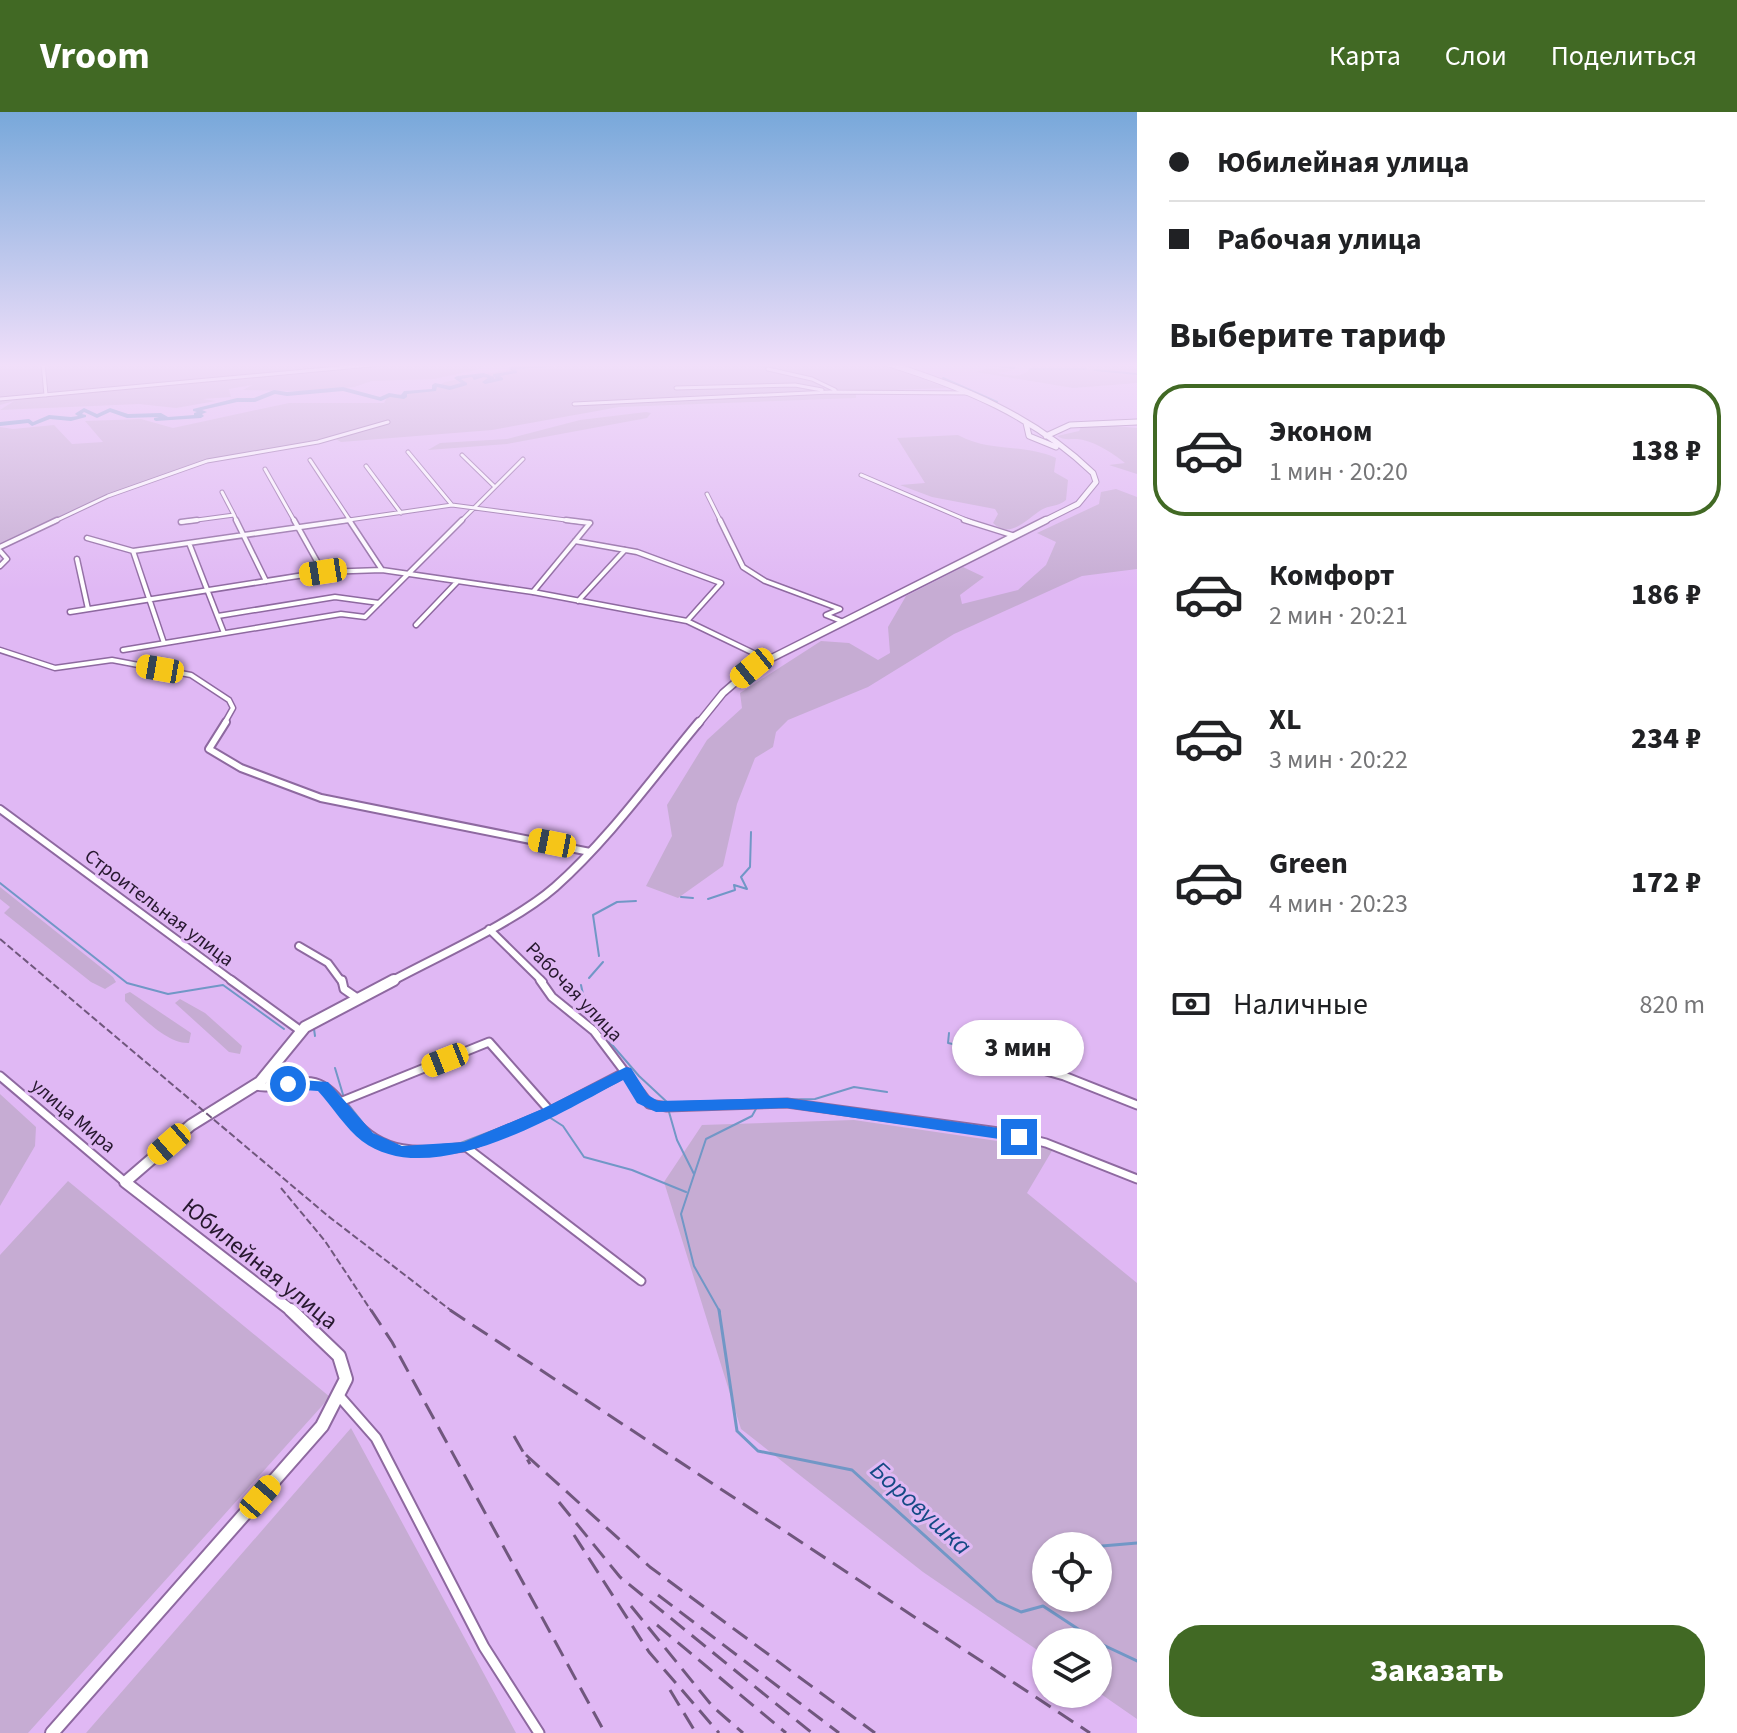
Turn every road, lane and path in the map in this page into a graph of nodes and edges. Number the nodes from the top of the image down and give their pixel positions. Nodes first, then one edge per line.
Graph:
1 (330, 439) edge
2 (1034, 439) edge
3 (1051, 439) edge
4 (1053, 444) junction
5 (408, 452) dead end
6 (462, 455) dead end
7 (523, 459) dead end
8 (310, 460) dead end
9 (366, 466) dead end
10 (265, 469) dead end
11 (861, 475) dead end
12 (495, 487) junction
13 (222, 492) dead end
14 (707, 494) dead end
15 (452, 505) junction
16 (475, 507) junction
17 (401, 513) junction
18 (234, 515) junction
19 (349, 520) junction
20 (181, 522) dead end
21 (296, 528) junction
22 (244, 535) junction
23 (1015, 536) junction
24 (87, 538) dead end
25 (575, 541) junction
26 (189, 543) junction
27 (0, 549) edge
28 (625, 550) junction
29 (133, 551) junction
30 (77, 559) dead end
31 (0, 566) edge
32 (382, 570) junction
33 (323, 572) junction
34 (406, 574) junction
35 (266, 581) junction
36 (457, 582) junction
37 (207, 590) junction
38 (533, 592) junction
39 (148, 599) junction
40 (578, 601) junction
41 (379, 603) junction
42 (88, 609) junction
43 (70, 612) dead end
44 (218, 616) junction
45 (687, 621) junction
46 (841, 621) junction
47 (416, 625) dead end
48 (224, 633) junction
49 (164, 643) junction
50 (0, 650) edge
51 (123, 650) dead end
52 (766, 659) junction
53 (0, 809) edge
54 (590, 852) junction
55 (489, 929) junction
56 (299, 946) dead end
57 (357, 998) junction
58 (301, 1031) junction
59 (994, 1056) dead end
60 (626, 1072) junction
61 (0, 1076) edge
62 (256, 1086) junction
63 (340, 1102) junction
64 (1137, 1105) edge
65 (550, 1111) junction
66 (466, 1147) junction
67 (1137, 1179) edge
68 (125, 1182) junction
69 (641, 1281) dead end
70 (340, 1397) junction
71 (52, 1733) edge
72 (539, 1733) edge

1 - 27 street
2 - 4 main road
3 - 4 main road
4 - 23 main road
5 - 15 street
6 - 12 street
7 - 12 street
8 - 19 street
9 - 17 street
10 - 21 street
11 - 23 street
12 - 16 street
13 - 18 street
14 - 46 street
15 - 16 street
15 - 17 street
16 - 25 street
16 - 34 street
17 - 19 street
18 - 20 street
18 - 22 street
19 - 21 street
19 - 32 street
21 - 22 street
21 - 33 street
22 - 26 street
22 - 35 street
23 - 46 main road
24 - 29 street
25 - 28 street
25 - 38 street
26 - 29 street
26 - 37 street
27 - 31 street
28 - 40 street
28 - 45 street
29 - 39 street
30 - 42 street
32 - 33 street
32 - 34 street
33 - 35 street
34 - 36 street
34 - 41 street
35 - 37 street
36 - 38 street
36 - 47 street
37 - 39 street
37 - 44 street
38 - 40 street
39 - 42 street
39 - 49 street
40 - 45 street
41 - 44 street
41 - 48 street
42 - 43 street
44 - 48 street
45 - 52 street
46 - 52 main road
48 - 49 street
49 - 51 street
50 - 54 street
52 - 54 main road
53 - 58 street, Строительная улица
54 - 55 main road
55 - 57 main road
55 - 60 street, Рабочая улица
56 - 57 street
57 - 58 main road
58 - 62 main road
59 - 64 street
60 - 65 street
60 - 67 street, Рабочая улица
61 - 68 street, улица Мира
62 - 63 street
62 - 68 main road
63 - 65 street
63 - 66 street
65 - 66 street
66 - 69 street
68 - 70 main road, Юбилейная улица
70 - 71 main road
70 - 72 street

